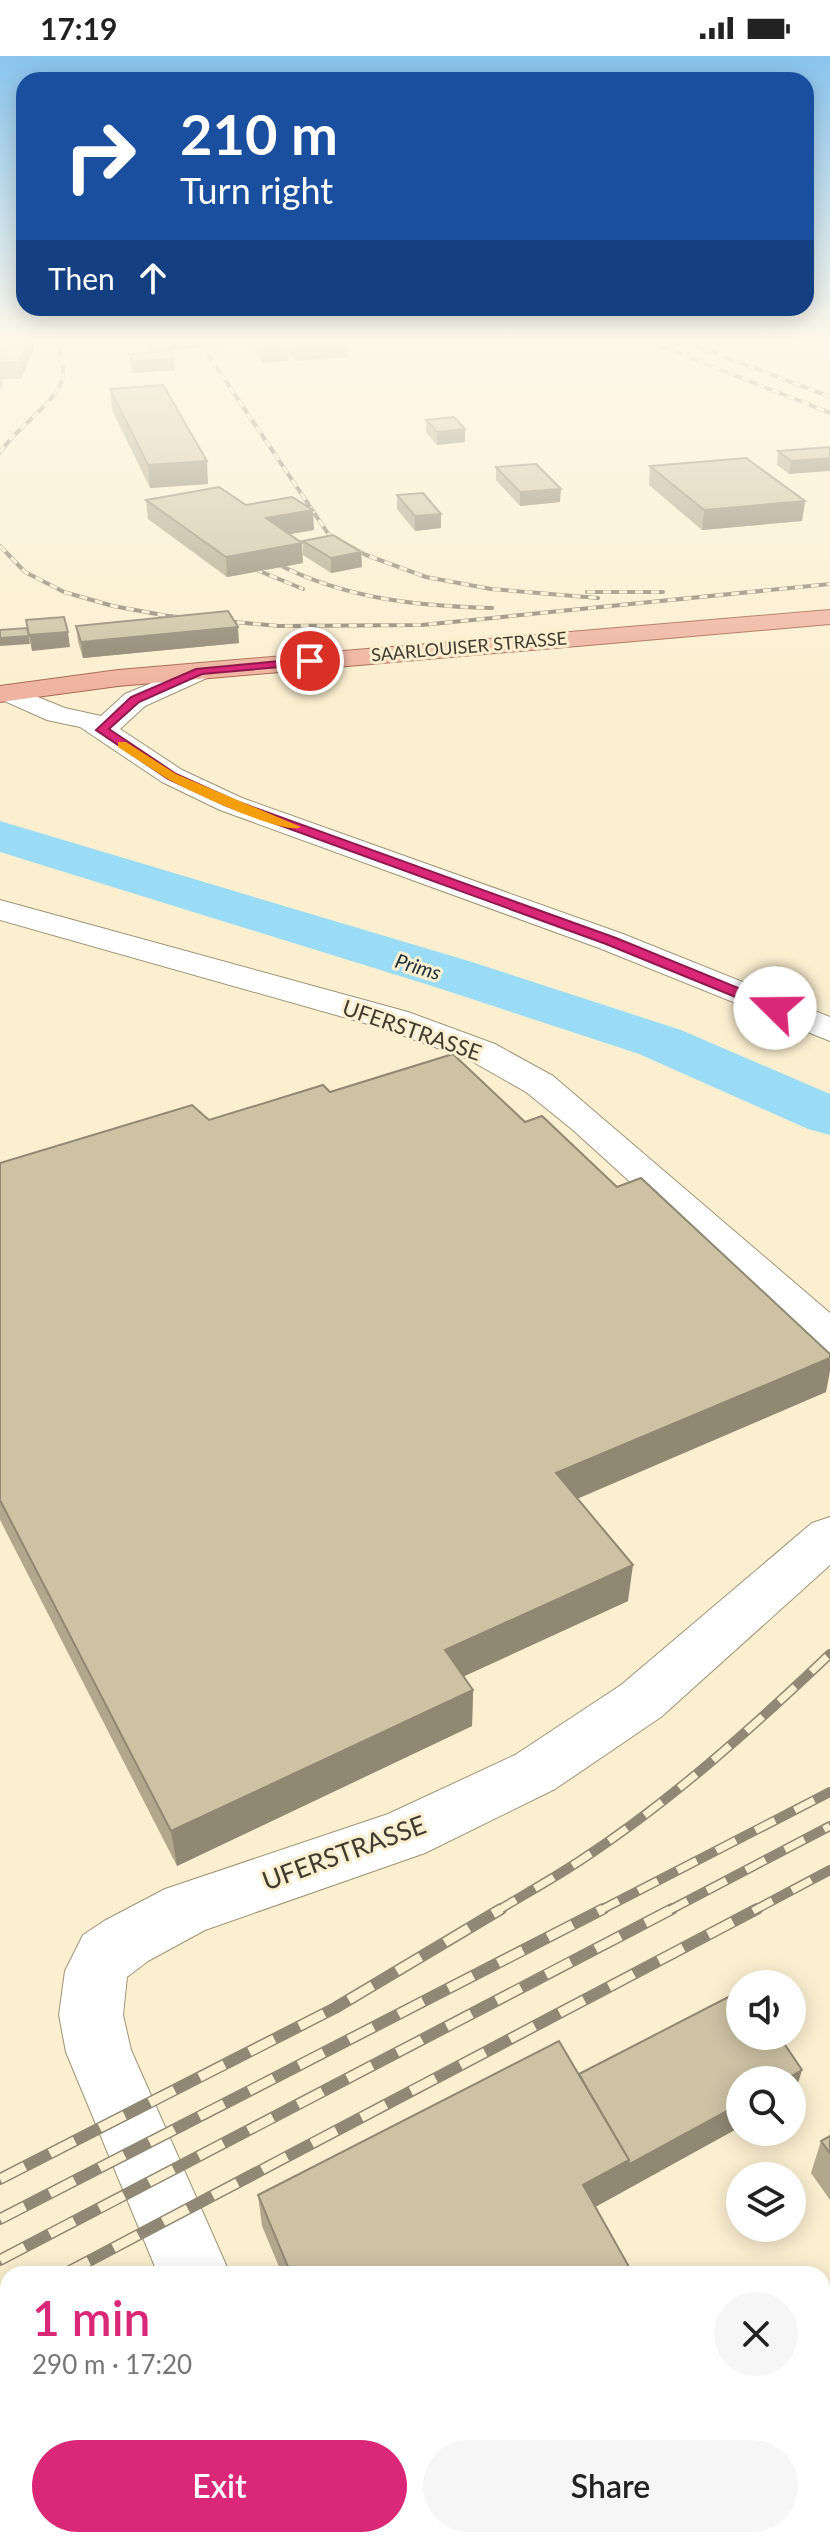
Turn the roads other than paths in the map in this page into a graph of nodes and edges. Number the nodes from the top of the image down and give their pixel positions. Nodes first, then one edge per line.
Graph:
1 (830, 617) edge
2 (830, 632) edge
3 (606, 635) junction
4 (200, 671) junction
5 (49, 687) junction
6 (4, 694) edge
7 (95, 726) junction
8 (0, 910) edge
9 (830, 1030) edge
10 (830, 1338) edge
11 (830, 1536) edge
12 (190, 2266) edge

1 - 3 main road
2 - 3 main road
3 - 4 main road, SAARLOUISER STRASSE
4 - 5 main road, SAARLOUISER STRASSE
4 - 7 street
5 - 6 main road, SAARLOUISER STRASSE
5 - 7 street
6 - 7 street
7 - 9 street
8 - 10 street, UFERSTRASSE
11 - 12 street, UFERSTRASSE

